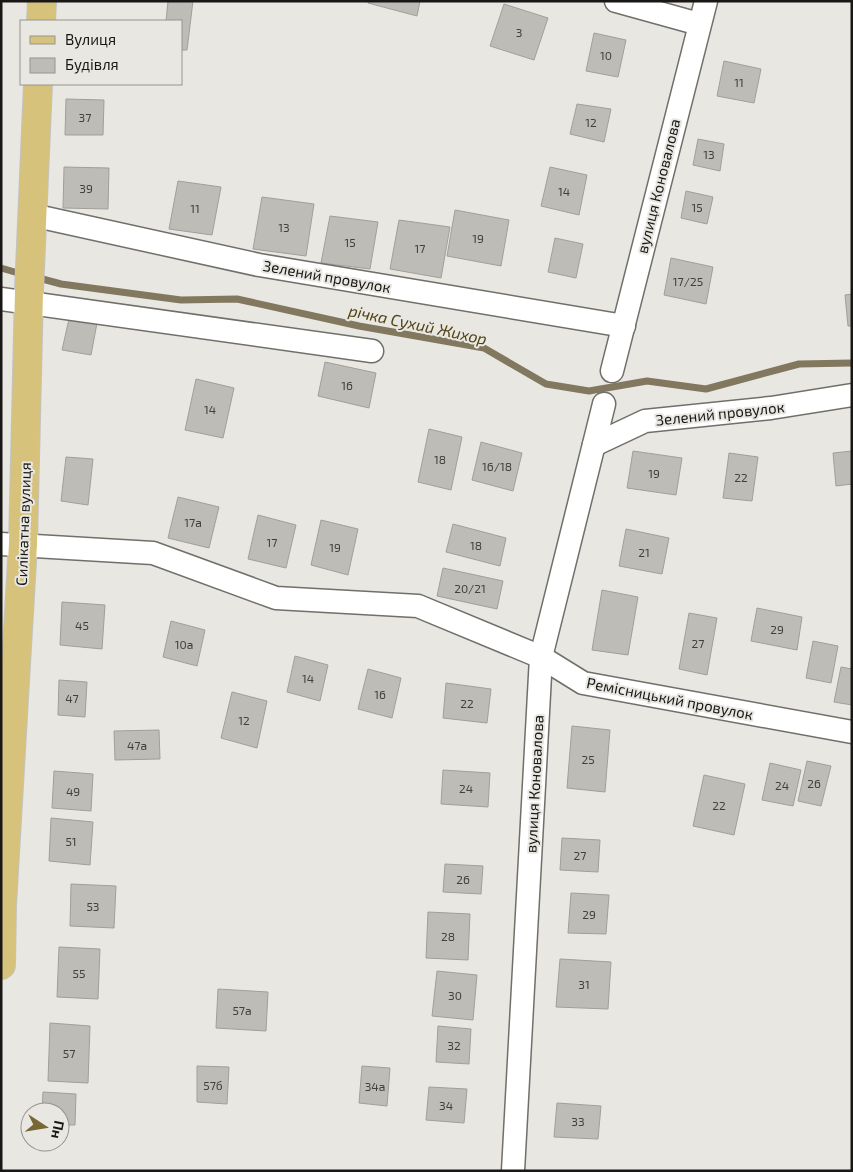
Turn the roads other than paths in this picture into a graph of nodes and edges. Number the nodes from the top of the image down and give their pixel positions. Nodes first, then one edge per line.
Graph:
1 (42, 1) edge
2 (616, 1) edge
3 (706, 1) edge
4 (41, 20) edge
5 (699, 24) junction
6 (38, 85) edge
7 (32, 215) junction
8 (29, 298) junction
9 (1, 300) edge
10 (624, 326) junction
11 (372, 351) dead end
12 (612, 371) dead end
13 (852, 395) edge
14 (604, 404) dead end
15 (594, 445) junction
16 (12, 544) edge
17 (541, 657) junction
18 (852, 732) edge
19 (2, 905) edge
20 (1, 965) edge
21 (512, 1171) edge

1 - 4 main road
2 - 5 street
3 - 5 street, вулиця Коновалова
5 - 10 street, вулиця Коновалова
6 - 7 main road, Силікатна вулиця
7 - 8 main road, Силікатна вулиця
7 - 10 street, Зелений провулок
8 - 9 street
8 - 11 street
8 - 16 main road, Силікатна вулиця
10 - 12 street, вулиця Коновалова
13 - 15 street, Зелений провулок
14 - 15 street, вулиця Коновалова
15 - 17 street, вулиця Коновалова
16 - 17 street, Ремісницький провулок
16 - 19 main road, Силікатна вулиця
17 - 18 street, Ремісницький провулок
17 - 21 street, вулиця Коновалова
19 - 20 main road, Силікатна вулиця

